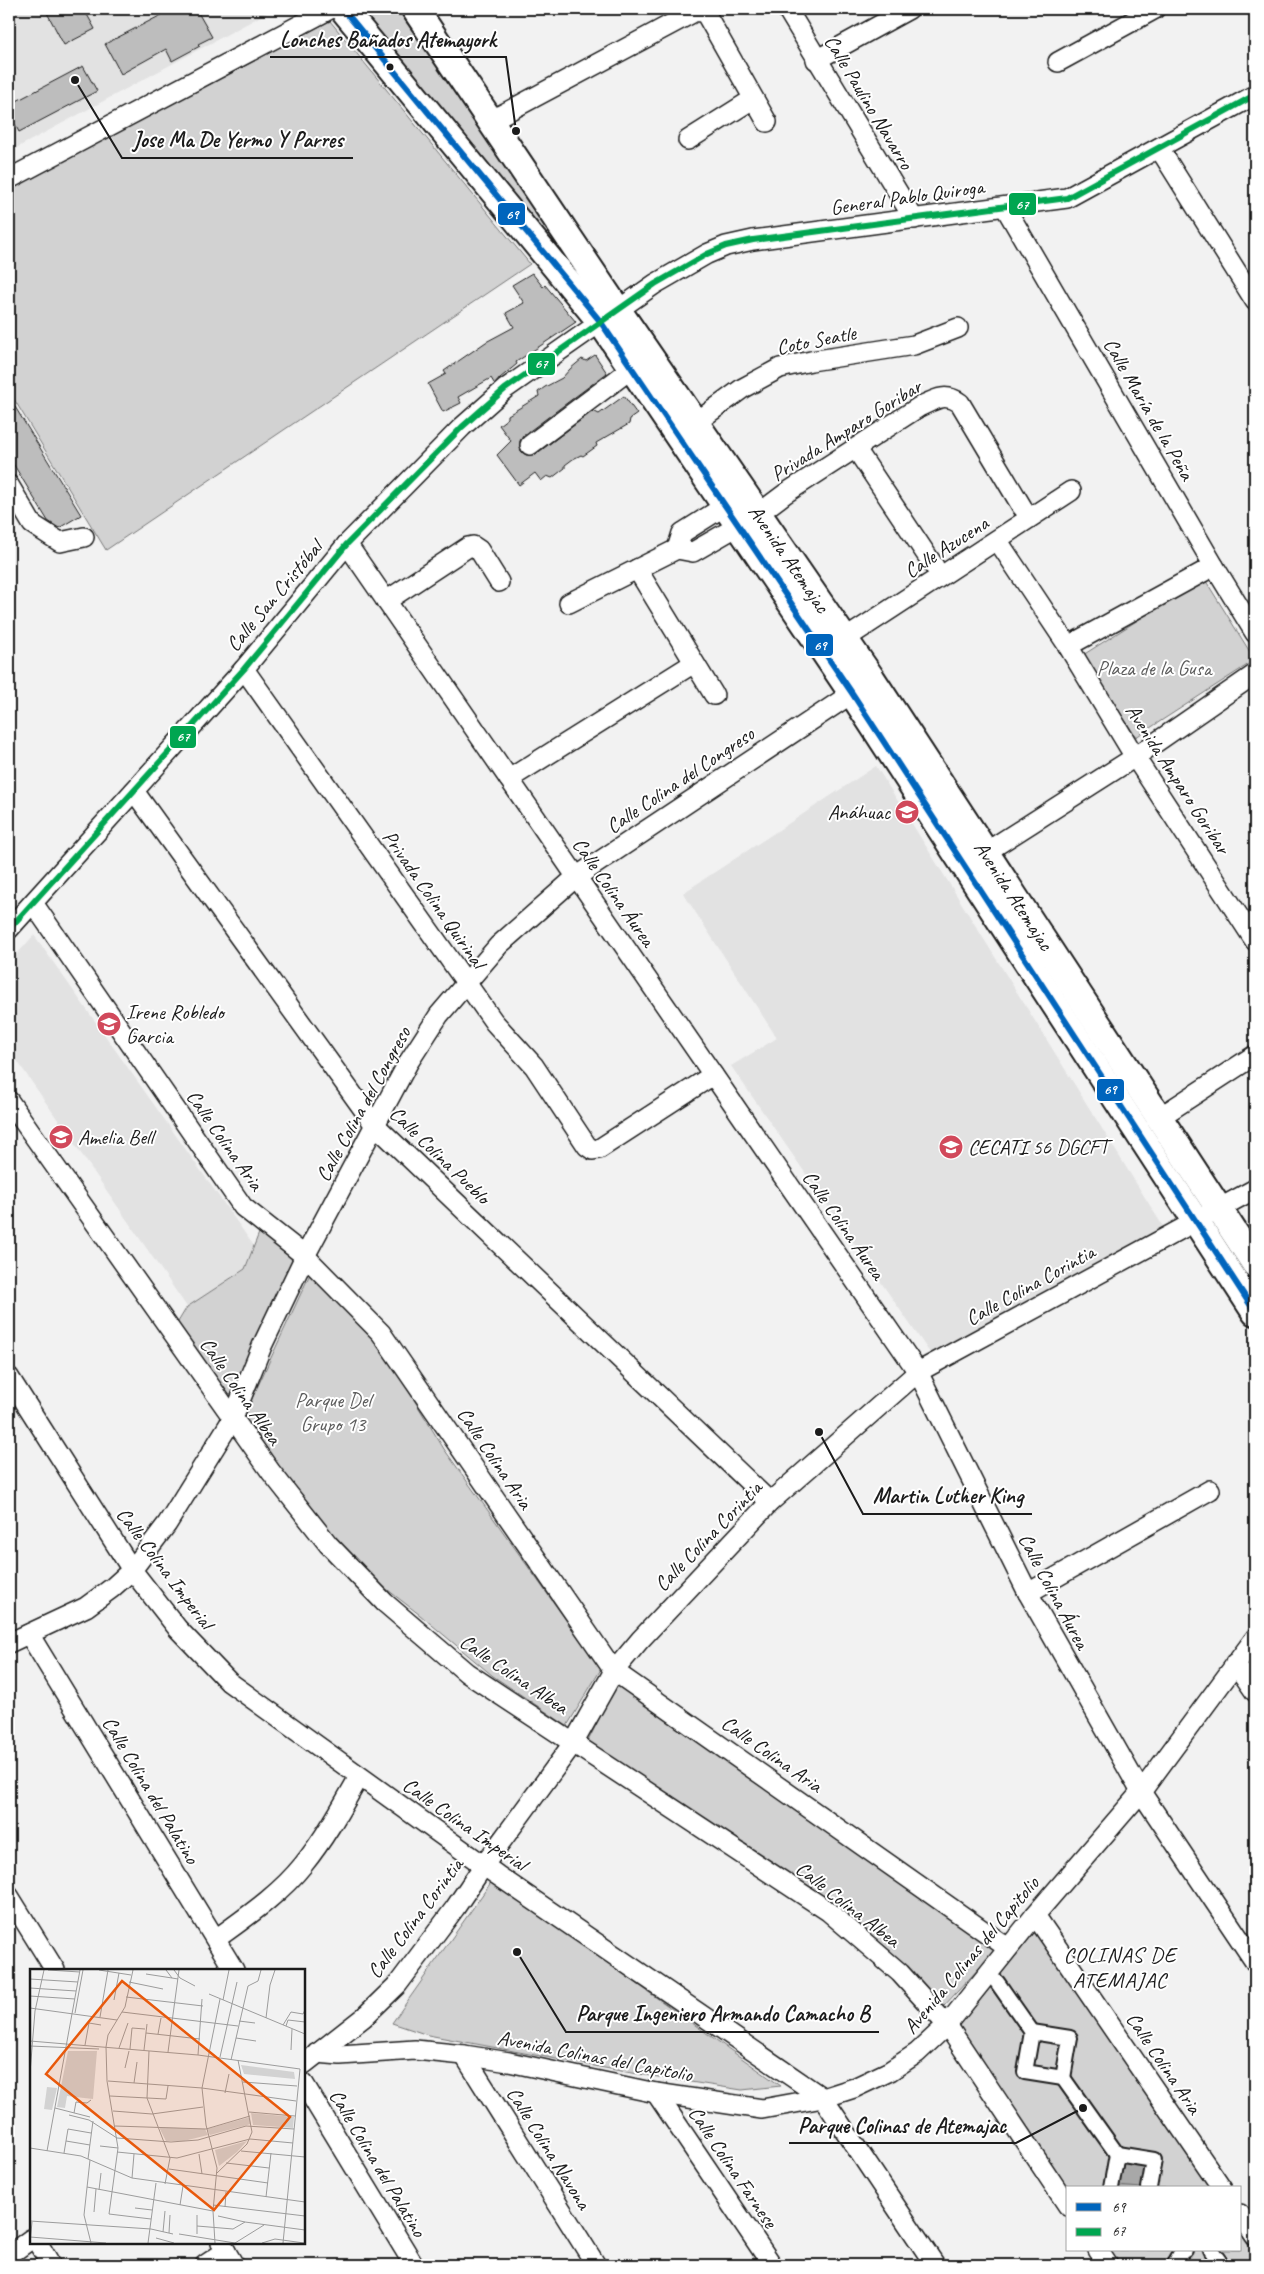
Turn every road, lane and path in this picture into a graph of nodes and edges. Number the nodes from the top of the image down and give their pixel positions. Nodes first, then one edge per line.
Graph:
1 (330, 9) edge
2 (343, 9) edge
3 (415, 9) edge
4 (787, 9) edge
5 (909, 9) edge
6 (1155, 9) edge
7 (816, 60) junction
8 (1058, 62) dead end
9 (1255, 95) edge
10 (753, 99) junction
11 (490, 121) junction
12 (767, 122) dead end
13 (688, 140) dead end
14 (1159, 148) junction
15 (9, 179) edge
16 (1005, 207) junction
17 (914, 219) junction
18 (1255, 302) edge
19 (609, 315) junction
20 (958, 328) dead end
21 (631, 369) junction
22 (696, 423) junction
23 (530, 445) dead end
24 (856, 449) junction
25 (9, 485) edge
26 (1071, 491) dead end
27 (1022, 507) dead end
28 (740, 515) junction
29 (84, 537) dead end
30 (998, 541) junction
31 (347, 544) junction
32 (934, 566) dead end
33 (1214, 566) junction
34 (637, 568) junction
35 (499, 582) dead end
36 (386, 602) junction
37 (569, 602) dead end
38 (1255, 633) edge
39 (845, 639) junction
40 (1068, 646) junction
41 (694, 663) junction
42 (244, 669) junction
43 (1255, 674) edge
44 (862, 686) junction
45 (714, 695) dead end
46 (1135, 757) junction
47 (509, 779) junction
48 (134, 791) junction
49 (986, 852) junction
50 (576, 876) junction
51 (33, 903) junction
52 (9, 929) edge
53 (1255, 941) edge
54 (466, 982) junction
55 (1255, 1055) edge
56 (713, 1075) junction
57 (9, 1101) edge
58 (1160, 1116) junction
59 (374, 1124) junction
60 (1255, 1189) edge
61 (1219, 1208) junction
62 (1196, 1220) junction
63 (305, 1256) junction
64 (1255, 1264) edge
65 (1255, 1312) edge
66 (918, 1372) junction
67 (9, 1377) edge
68 (233, 1418) junction
69 (1210, 1490) dead end
70 (770, 1502) junction
71 (132, 1570) junction
72 (1028, 1593) junction
73 (29, 1634) junction
74 (1255, 1638) edge
75 (9, 1643) edge
76 (1235, 1663) junction
77 (614, 1671) junction
78 (1255, 1692) edge
79 (574, 1742) junction
80 (359, 1777) junction
81 (1141, 1792) junction
82 (484, 1865) junction
83 (9, 1896) edge
84 (1035, 1915) junction
85 (216, 1940) junction
86 (1008, 1948) junction
87 (1255, 1962) edge
88 (54, 1969) edge
89 (233, 1969) edge
90 (997, 1982) dead end
91 (946, 2025) junction
92 (1032, 2032) junction
93 (464, 2055) junction
94 (311, 2058) edge
95 (1064, 2078) junction
96 (305, 2086) edge
97 (656, 2093) junction
98 (823, 2098) junction
99 (1117, 2154) junction
100 (1111, 2186) edge
101 (1149, 2186) edge
102 (1221, 2186) edge
103 (1066, 2203) edge
104 (1242, 2217) edge
105 (1255, 2236) edge
106 (30, 2240) edge
107 (39, 2244) edge
108 (1099, 2252) edge
109 (1182, 2252) edge
110 (1212, 2252) edge
111 (227, 2253) edge
112 (9, 2255) edge
113 (51, 2265) edge
114 (206, 2265) edge
115 (414, 2265) edge
116 (596, 2265) edge
117 (772, 2265) edge
118 (936, 2265) edge
119 (1108, 2265) edge
120 (1174, 2265) edge
121 (1222, 2265) edge

1 - 15 street
2 - 19 main road, Avenida Atemajac
3 - 11 main road, Avenida Atemajac
4 - 7 street, Calle Paulino Navarro
5 - 7 street
6 - 8 street
7 - 17 street, Calle Paulino Navarro
9 - 14 street, General Pablo Quiroga
10 - 11 street
10 - 12 street
10 - 13 street
11 - 19 main road, Avenida Atemajac
14 - 16 street, General Pablo Quiroga
14 - 18 street
16 - 17 street, General Pablo Quiroga
16 - 33 street, Calle María de la Peña
17 - 19 street, General Pablo Quiroga
19 - 21 main road, Avenida Atemajac
19 - 22 main road, Avenida Atemajac
19 - 31 street, Calle San Cristóbal
20 - 22 street, Coto Seatle
21 - 23 street
21 - 28 main road, Avenida Atemajac
22 - 28 main road, Avenida Atemajac
24 - 27 street, Privada Amparo Goribar
24 - 28 street, Privada Amparo Goribar
24 - 32 street
25 - 29 street
26 - 30 street, Calle Azucena
28 - 34 street, Privada Amparo Goribar
28 - 39 main road, Avenida Atemajac
28 - 44 main road, Avenida Atemajac
30 - 39 street, Calle Azucena
30 - 40 street, Avenida Amparo Goribar
31 - 36 street, Calle Colina Áurea
31 - 42 street, Calle San Cristóbal
33 - 38 street, Calle María de la Peña
33 - 40 street
34 - 37 street
34 - 41 street
35 - 36 street
36 - 47 street, Calle Colina Áurea
39 - 44 main road, Avenida Atemajac
40 - 46 street, Avenida Amparo Goribar
41 - 45 street
41 - 47 street
42 - 48 street, Calle San Cristóbal
42 - 54 street, Privada Colina Quirinal
43 - 46 street
44 - 49 main road, Avenida Atemajac
44 - 50 street, Calle Colina del Congreso
44 - 62 main road, Avenida Atemajac
46 - 49 street
46 - 53 street, Avenida Amparo Goribar
47 - 50 street, Calle Colina Áurea
48 - 51 street, Calle San Cristóbal
48 - 59 street, Calle Colina Pueblo
49 - 58 main road, Avenida Atemajac
50 - 54 street, Calle Colina del Congreso
50 - 56 street, Calle Colina Áurea
51 - 52 street, Calle San Cristóbal
51 - 63 street, Calle Colina Aria
54 - 56 street, Privada Colina Quirinal
54 - 59 street, Calle Colina del Congreso
55 - 58 street
56 - 66 street, Calle Colina Áurea
57 - 68 street, Calle Colina Albea
58 - 61 main road, Avenida Atemajac
59 - 63 street, Calle Colina del Congreso
59 - 70 street, Calle Colina Pueblo
60 - 61 street, Calle Colina Corintia
61 - 62 street, Calle Colina Corintia
61 - 64 main road, Avenida Atemajac
62 - 65 main road, Avenida Atemajac
62 - 66 street, Calle Colina Corintia
63 - 68 street, Calle Colina del Congreso
63 - 77 street, Calle Colina Aria
66 - 70 street, Calle Colina Corintia
66 - 72 street, Calle Colina Áurea
67 - 71 street, Calle Colina Imperial
68 - 71 street, Calle Colina del Congreso
68 - 79 street, Calle Colina Albea
69 - 72 street
70 - 77 street, Calle Colina Corintia
71 - 73 street, Calle Colina del Congreso
71 - 80 street, Calle Colina Imperial
72 - 81 street, Calle Colina Áurea
73 - 75 street, Calle Colina del Congreso
73 - 85 street, Calle Colina del Palatino
74 - 76 street, Avenida Colinas del Capitolio
76 - 78 street
76 - 81 street, Avenida Colinas del Capitolio
77 - 79 street, Calle Colina Corintia
77 - 86 street, Calle Colina Aria
79 - 82 street, Calle Colina Corintia
79 - 91 street, Calle Colina Albea
80 - 82 street, Calle Colina Imperial
80 - 85 street
81 - 84 street, Avenida Colinas del Capitolio
81 - 87 street, Calle Colina Áurea
82 - 94 street, Calle Colina Corintia
82 - 98 street, Calle Colina Imperial
83 - 88 street
84 - 86 street, Avenida Colinas del Capitolio
84 - 102 street, Calle Colina Aria
85 - 89 street, Calle Colina del Palatino
86 - 91 street, Avenida Colinas del Capitolio
90 - 92 street
91 - 98 street, Avenida Colinas del Capitolio
91 - 103 street, Calle Colina Albea
92 - 95 street
92 - 95 street
93 - 94 street, Avenida Colinas del Capitolio
93 - 97 street, Avenida Colinas del Capitolio
93 - 116 street, Calle Colina Navona
95 - 99 street
96 - 115 street, Calle Colina del Palatino
97 - 98 street, Avenida Colinas del Capitolio
97 - 117 street, Calle Colina Farnese
98 - 118 street, Calle Colina Imperial
99 - 100 street
99 - 101 street
104 - 105 street
106 - 112 street
107 - 113 street
108 - 119 street
109 - 120 street
110 - 121 street
111 - 114 street

